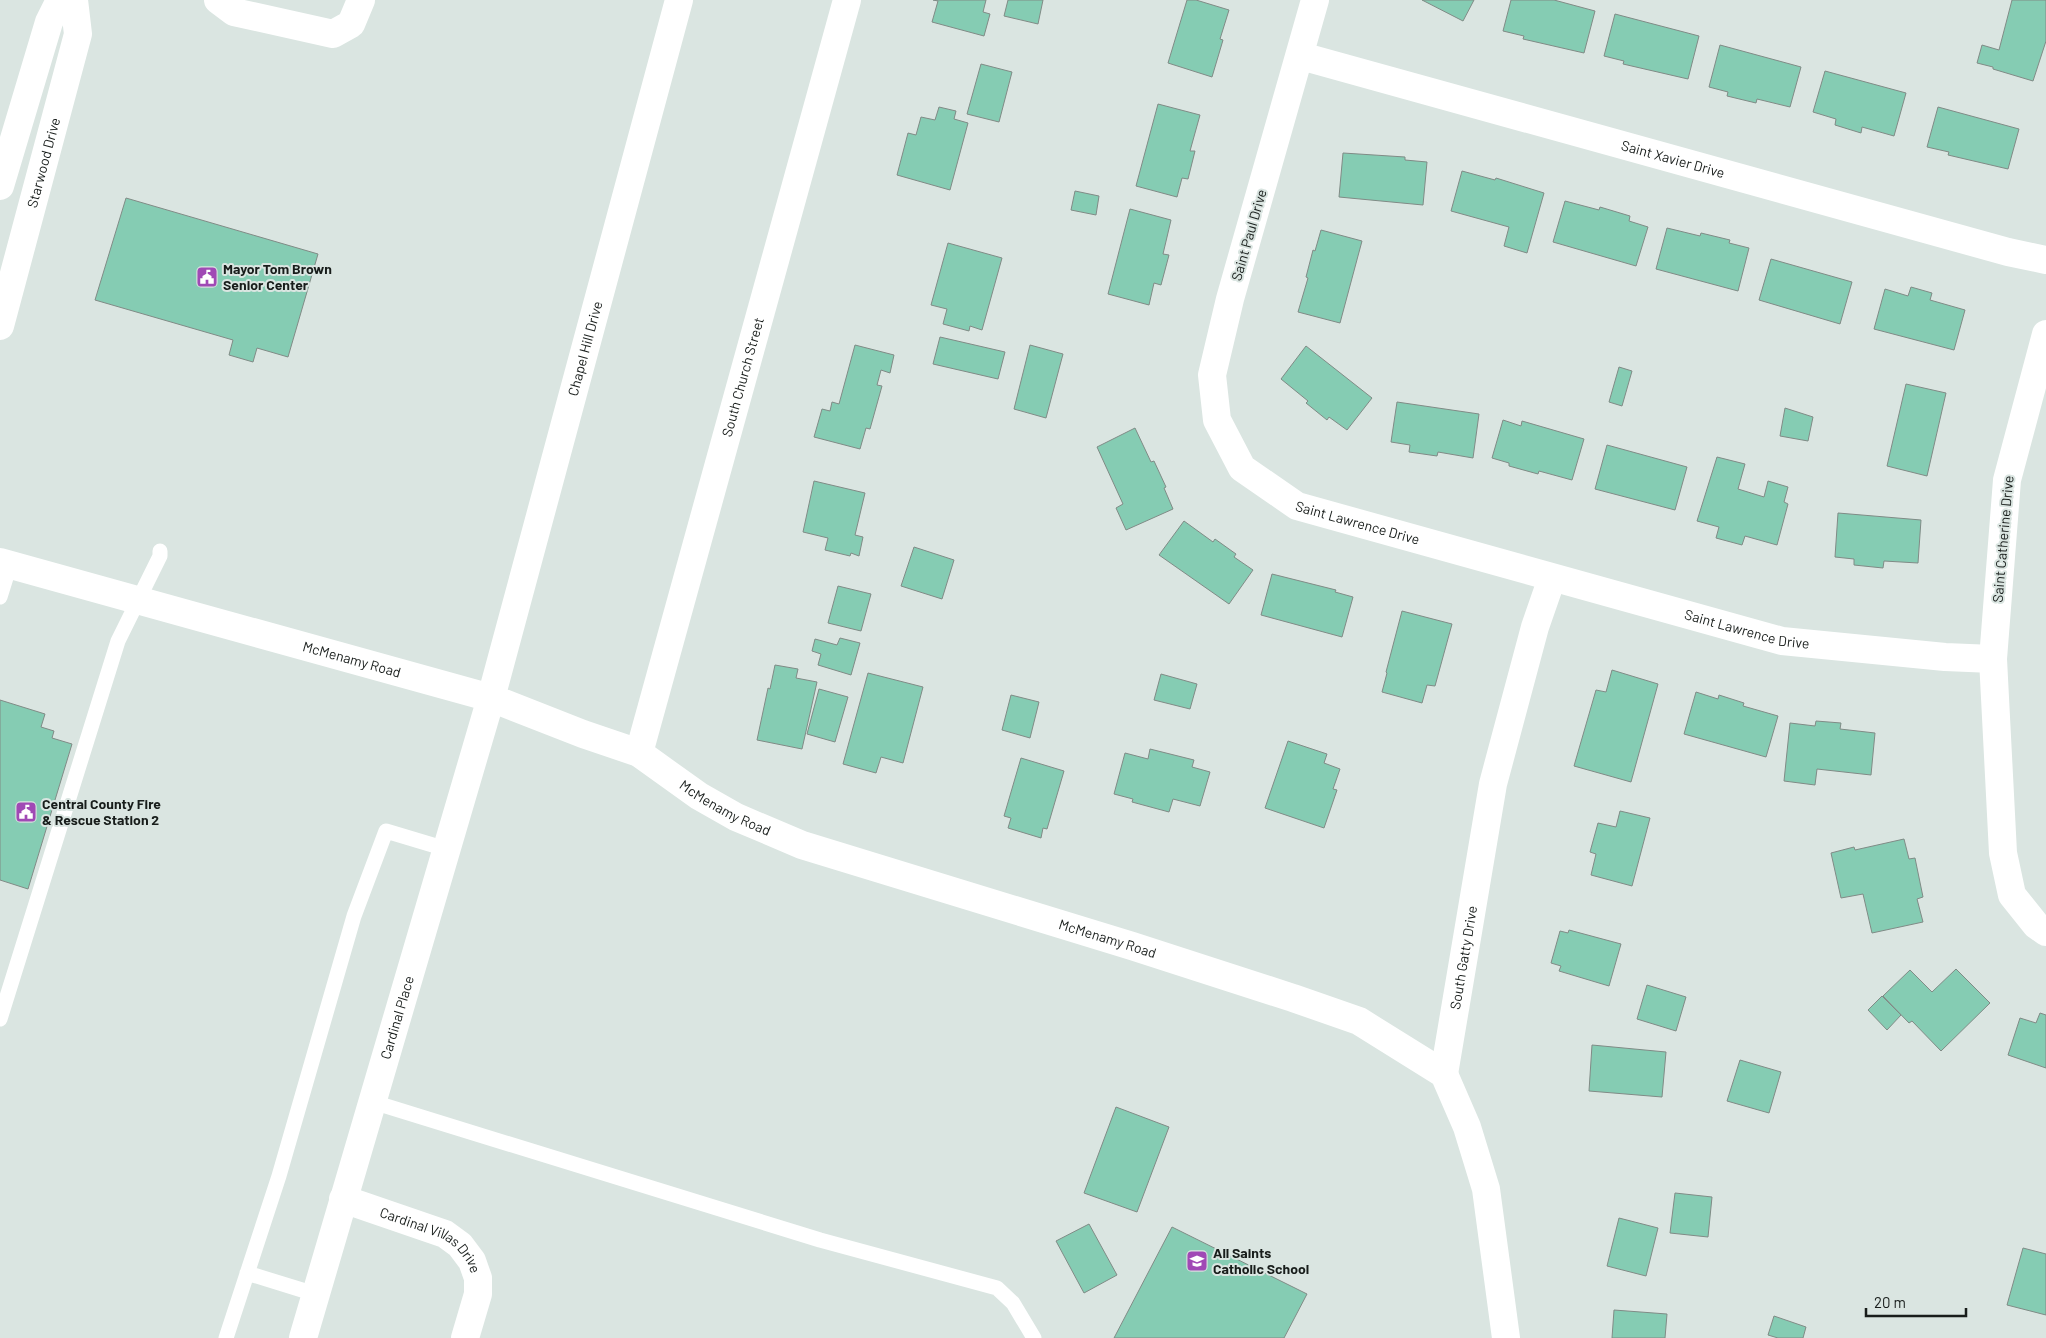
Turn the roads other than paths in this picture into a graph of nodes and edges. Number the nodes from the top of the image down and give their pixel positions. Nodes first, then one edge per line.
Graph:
1 (60, 0) edge
2 (74, 0) edge
3 (218, 0) edge
4 (361, 0) edge
5 (679, 0) edge
6 (847, 0) edge
7 (1315, 0) edge
8 (1301, 56) junction
9 (0, 186) edge
10 (2046, 260) edge
11 (0, 326) edge
12 (2046, 334) edge
13 (1242, 468) joint
14 (160, 551) dead end
15 (5, 563) edge
16 (1552, 578) junction
17 (0, 598) edge
18 (138, 601) junction
19 (1993, 659) junction
20 (491, 698) junction
21 (639, 754) junction
22 (446, 849) junction
23 (2046, 932) edge
24 (0, 1019) edge
25 (1444, 1074) junction
26 (372, 1102) junction
27 (343, 1199) junction
28 (247, 1273) junction
29 (316, 1294) junction
30 (226, 1338) edge
31 (303, 1338) edge
32 (465, 1338) edge
33 (1034, 1338) edge
34 (1506, 1338) edge

1 - 9 street
2 - 11 street, Starwood Drive
3 - 4 street
5 - 20 street, Chapel Hill Drive
6 - 21 street, South Church Street
7 - 8 street, Saint Paul Drive
8 - 10 street, Saint Xavier Drive
8 - 13 street, Saint Paul Drive
12 - 19 street, Saint Catherine Drive
13 - 16 street, Saint Lawrence Drive
14 - 18 lane
15 - 17 lane
15 - 18 street, McMenamy Road
16 - 19 street, Saint Lawrence Drive
16 - 25 street, South Gatty Drive
18 - 20 street, McMenamy Road
18 - 24 lane
19 - 23 street
20 - 21 street, McMenamy Road
20 - 22 street, Cardinal Place
21 - 25 street, McMenamy Road
22 - 26 street, Cardinal Place
22 - 28 lane
25 - 34 street
26 - 27 street, Cardinal Place
26 - 33 lane
27 - 29 street, Cardinal Place
27 - 32 street, Cardinal Villas Drive
28 - 29 lane
28 - 30 lane
29 - 31 street, Cardinal Place

